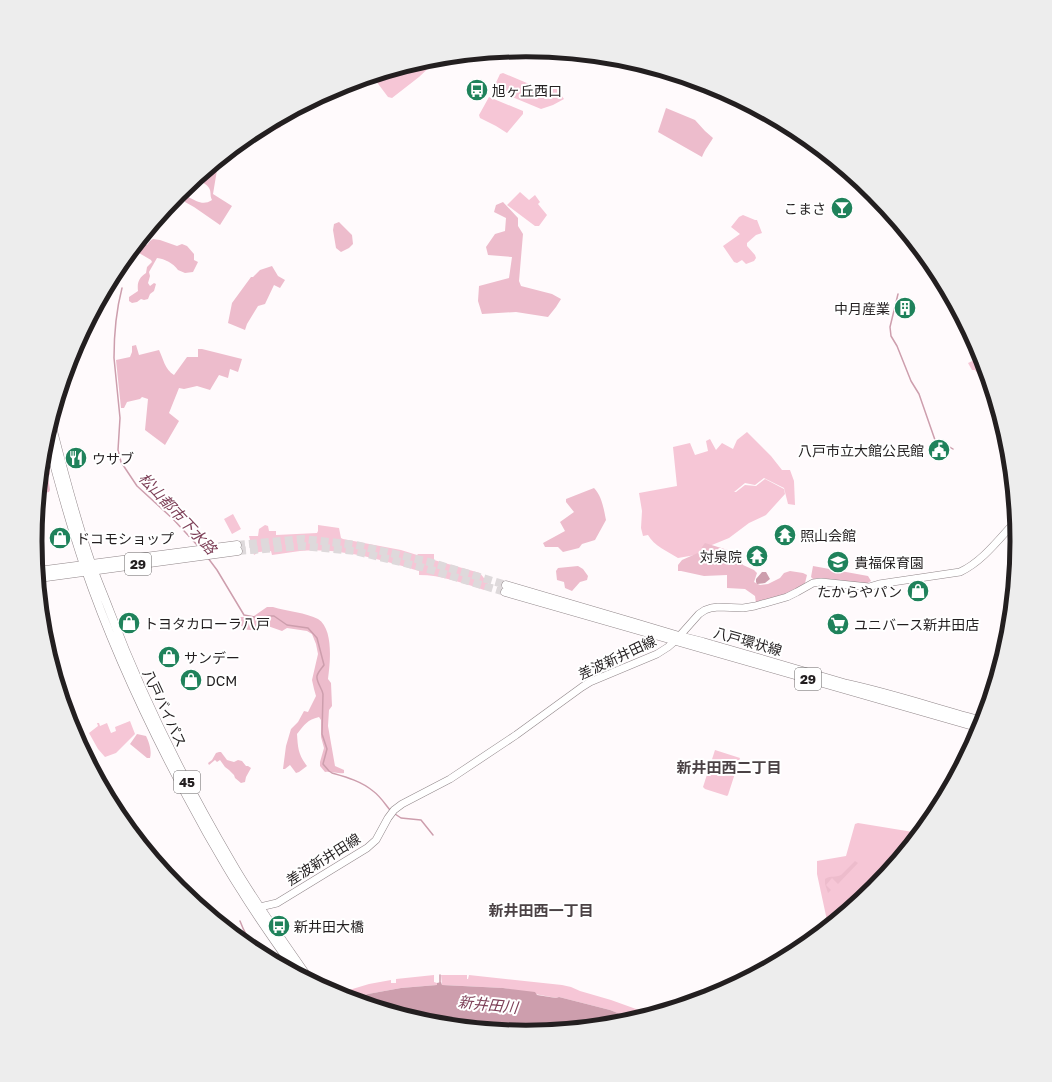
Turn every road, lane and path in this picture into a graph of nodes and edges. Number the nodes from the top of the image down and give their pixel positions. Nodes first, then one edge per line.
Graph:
1 (54, 434) edge
2 (50, 450) edge
3 (1010, 528) edge
4 (238, 548) tunnel mouth
5 (89, 567) junction
6 (43, 571) edge
7 (43, 577) edge
8 (677, 639) junction
9 (976, 719) edge
10 (973, 726) edge
11 (260, 907) junction
12 (290, 963) edge
13 (303, 970) edge

1 - 5 main road, 八戸バイパス / 45
2 - 5 main road, 八戸バイパス / 45
3 - 8 main road, 差波新井田線
4 - 5 main road, 29
5 - 6 main road, 29
5 - 7 main road, 29
5 - 11 main road, 八戸バイパス / 45
5 - 12 main road, 八戸バイパス / 45
8 - 8 main road, 八戸環状線 / 29
8 - 9 main road, 八戸環状線 / 29
8 - 10 main road, 八戸環状線 / 29
8 - 11 main road, 差波新井田線
11 - 13 main road, 八戸バイパス / 45

